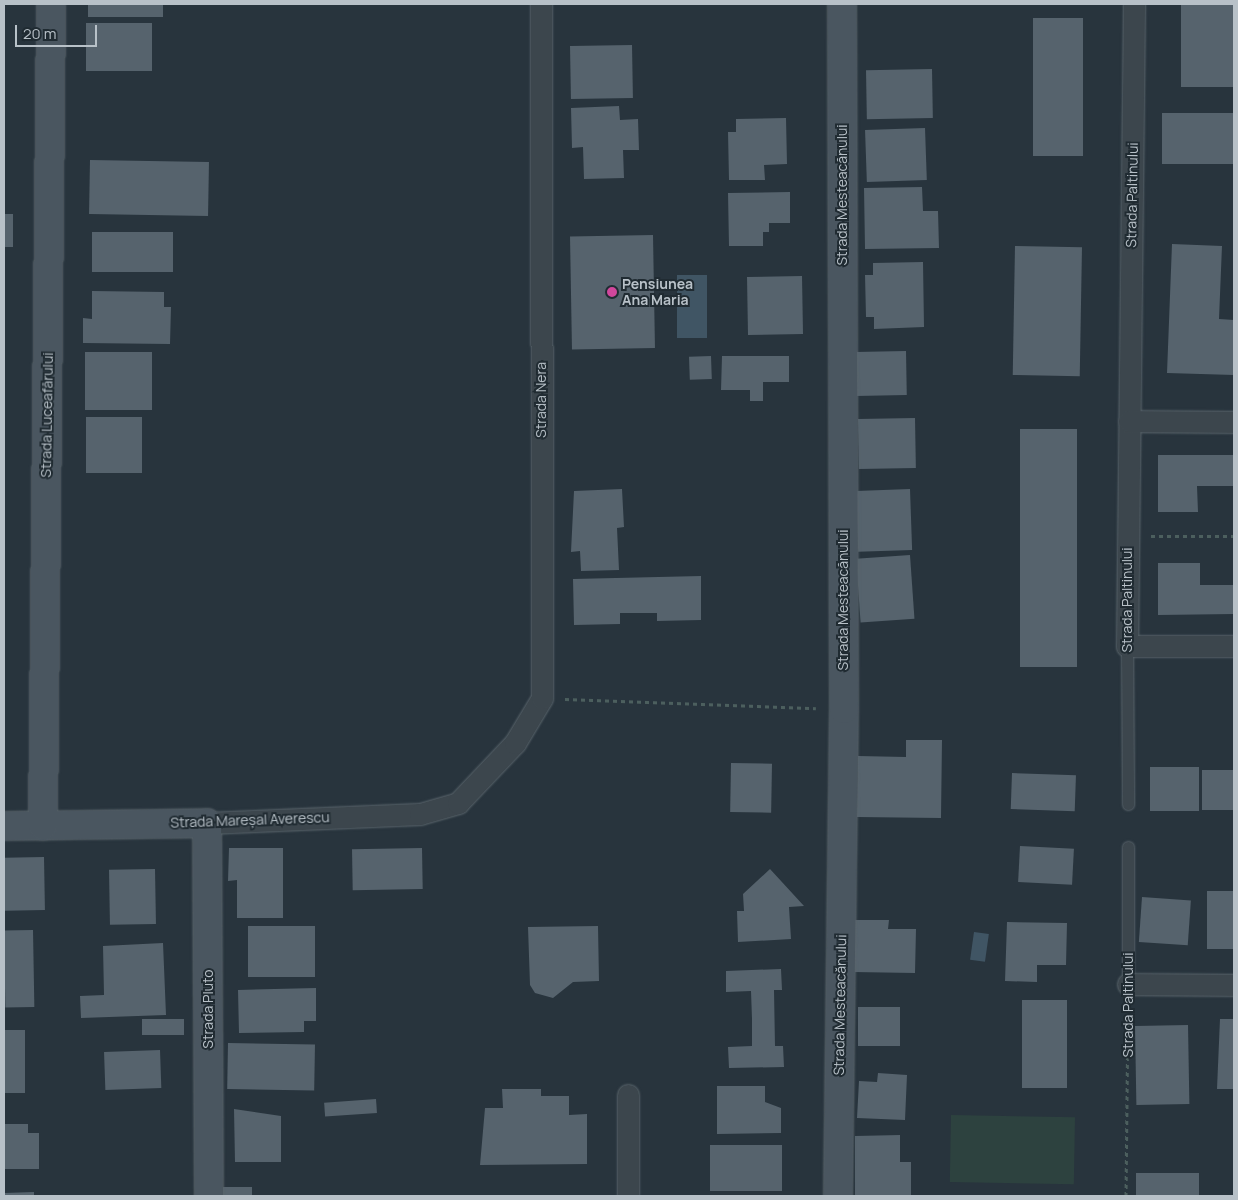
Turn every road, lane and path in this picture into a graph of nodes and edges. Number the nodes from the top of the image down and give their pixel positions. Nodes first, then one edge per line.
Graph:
1 (51, 4) edge
2 (541, 4) edge
3 (842, 4) edge
4 (1134, 4) edge
5 (1129, 421) junction
6 (1234, 422) edge
7 (1128, 536) junction
8 (1234, 536) edge
9 (1127, 646) junction
10 (1234, 646) edge
11 (542, 698) junction
12 (844, 709) junction
13 (1128, 804) dead end
14 (207, 823) junction
15 (4, 826) edge
16 (43, 826) junction
17 (1128, 847) dead end
18 (1128, 984) junction
19 (1234, 985) edge
20 (628, 1094) dead end
21 (209, 1196) edge
22 (628, 1196) edge
23 (838, 1196) edge
24 (1126, 1196) edge

1 - 16 street, Strada Luceafărului
2 - 11 street, Strada Nera
3 - 12 street, Strada Mesteacănului
4 - 5 street, Strada Paltinului
5 - 6 street
5 - 7 street, Strada Paltinului
7 - 8 path
7 - 9 street, Strada Paltinului
9 - 10 street
9 - 13 lane, Strada Paltinului
11 - 12 path
11 - 14 street, Strada Mareșal Averescu
12 - 23 street, Strada Mesteacănului
14 - 16 street, Strada Mareșal Averescu
14 - 21 street, Strada Pluto
15 - 16 street, Strada Mareșal Averescu
17 - 18 lane, Strada Paltinului
18 - 19 street
18 - 24 path, Strada Paltinului
20 - 22 street

